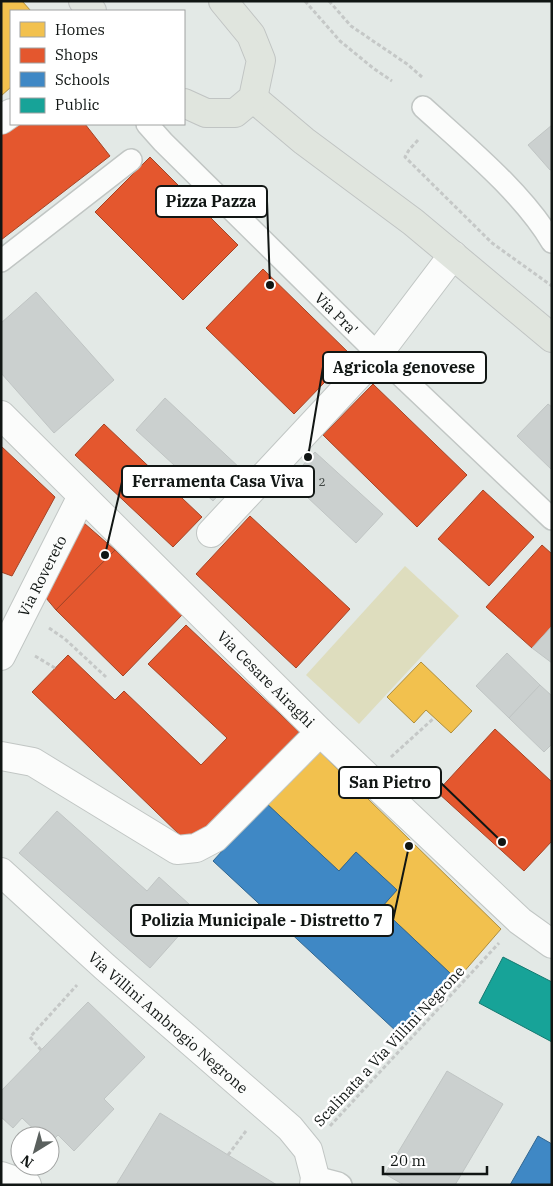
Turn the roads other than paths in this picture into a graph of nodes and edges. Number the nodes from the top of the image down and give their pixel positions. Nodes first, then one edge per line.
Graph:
1 (223, 1) edge
2 (253, 98) junction
3 (185, 103) edge
4 (430, 113) road end
5 (147, 125) edge
6 (131, 160) dead end
7 (552, 242) edge
8 (454, 255) junction
9 (1, 261) edge
10 (552, 338) edge
11 (378, 354) junction
12 (1, 415) edge
13 (82, 496) junction
14 (552, 519) edge
15 (211, 533) dead end
16 (1, 656) edge
17 (320, 732) junction
18 (1, 756) edge
19 (1, 872) edge
20 (547, 932) edge
21 (1, 1176) edge
22 (314, 1181) edge
23 (27, 1185) edge
24 (341, 1185) edge

1 - 2 main road
2 - 3 main road
2 - 8 main road
4 - 7 street
5 - 11 street, Via Pra'
6 - 9 street
8 - 10 main road
8 - 11 street
11 - 14 street, Via Pra'
11 - 15 street
12 - 13 street, Via Cesare Airaghi
13 - 16 street, Via Rovereto
13 - 17 street, Via Cesare Airaghi
17 - 18 street
17 - 20 street, Via Cesare Airaghi
19 - 22 street, Via Villini Ambrogio Negrone
21 - 23 street
22 - 24 street

